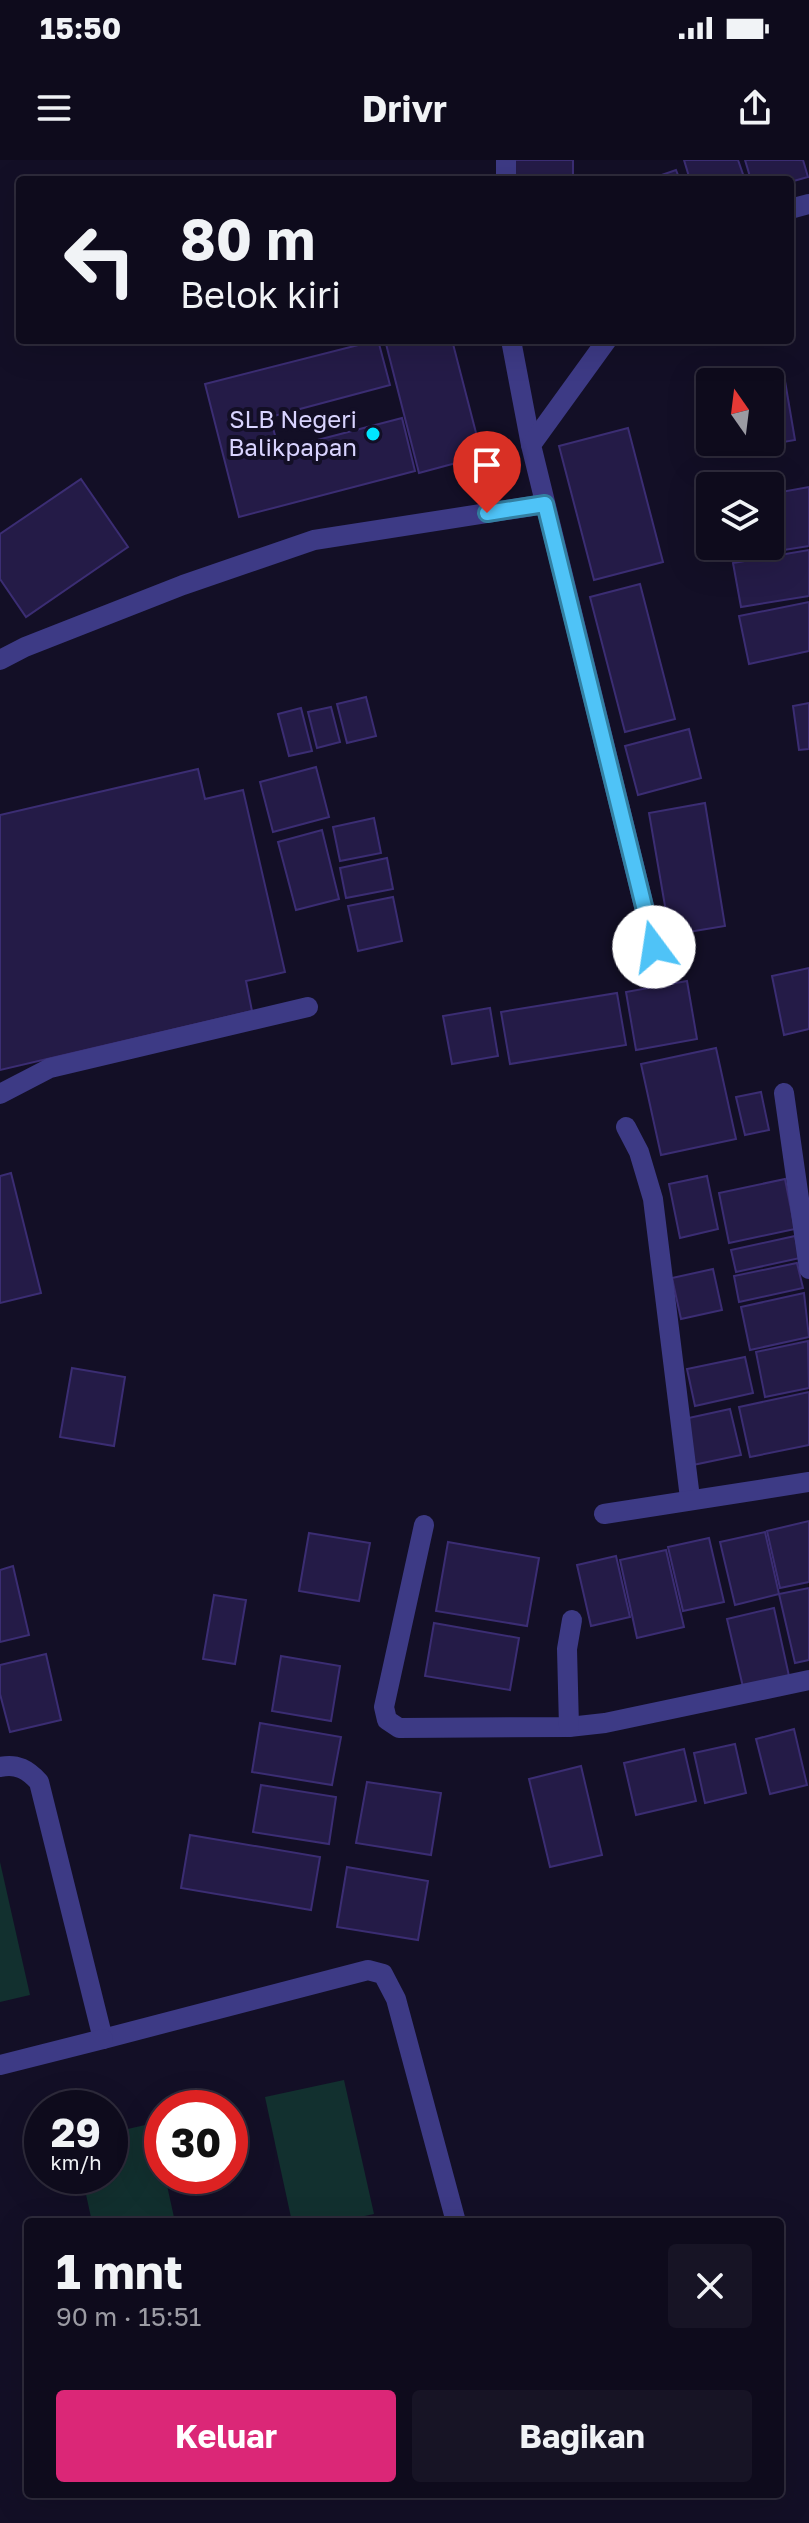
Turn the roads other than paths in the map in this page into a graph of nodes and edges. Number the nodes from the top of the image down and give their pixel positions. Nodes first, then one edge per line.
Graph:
1 (512, 344) edge
2 (604, 344) edge
3 (531, 445) junction
4 (545, 504) junction
5 (0, 660) edge
6 (654, 947) dead end
7 (308, 1007) dead end
8 (784, 1093) dead end
9 (0, 1094) edge
10 (626, 1127) dead end
11 (809, 1269) edge
12 (809, 1482) edge
13 (690, 1498) junction
14 (604, 1514) dead end
15 (424, 1525) dead end
16 (572, 1620) dead end
17 (809, 1680) edge
18 (569, 1727) junction
19 (0, 1767) edge
20 (103, 2039) junction
21 (0, 2065) edge
22 (455, 2218) edge

1 - 3 street
2 - 3 street
3 - 4 street
4 - 5 street
4 - 6 street
7 - 9 street
8 - 11 street
10 - 13 street
12 - 13 street
13 - 14 street
15 - 18 street
16 - 18 street
17 - 18 street
19 - 20 street
20 - 21 street
20 - 22 street

